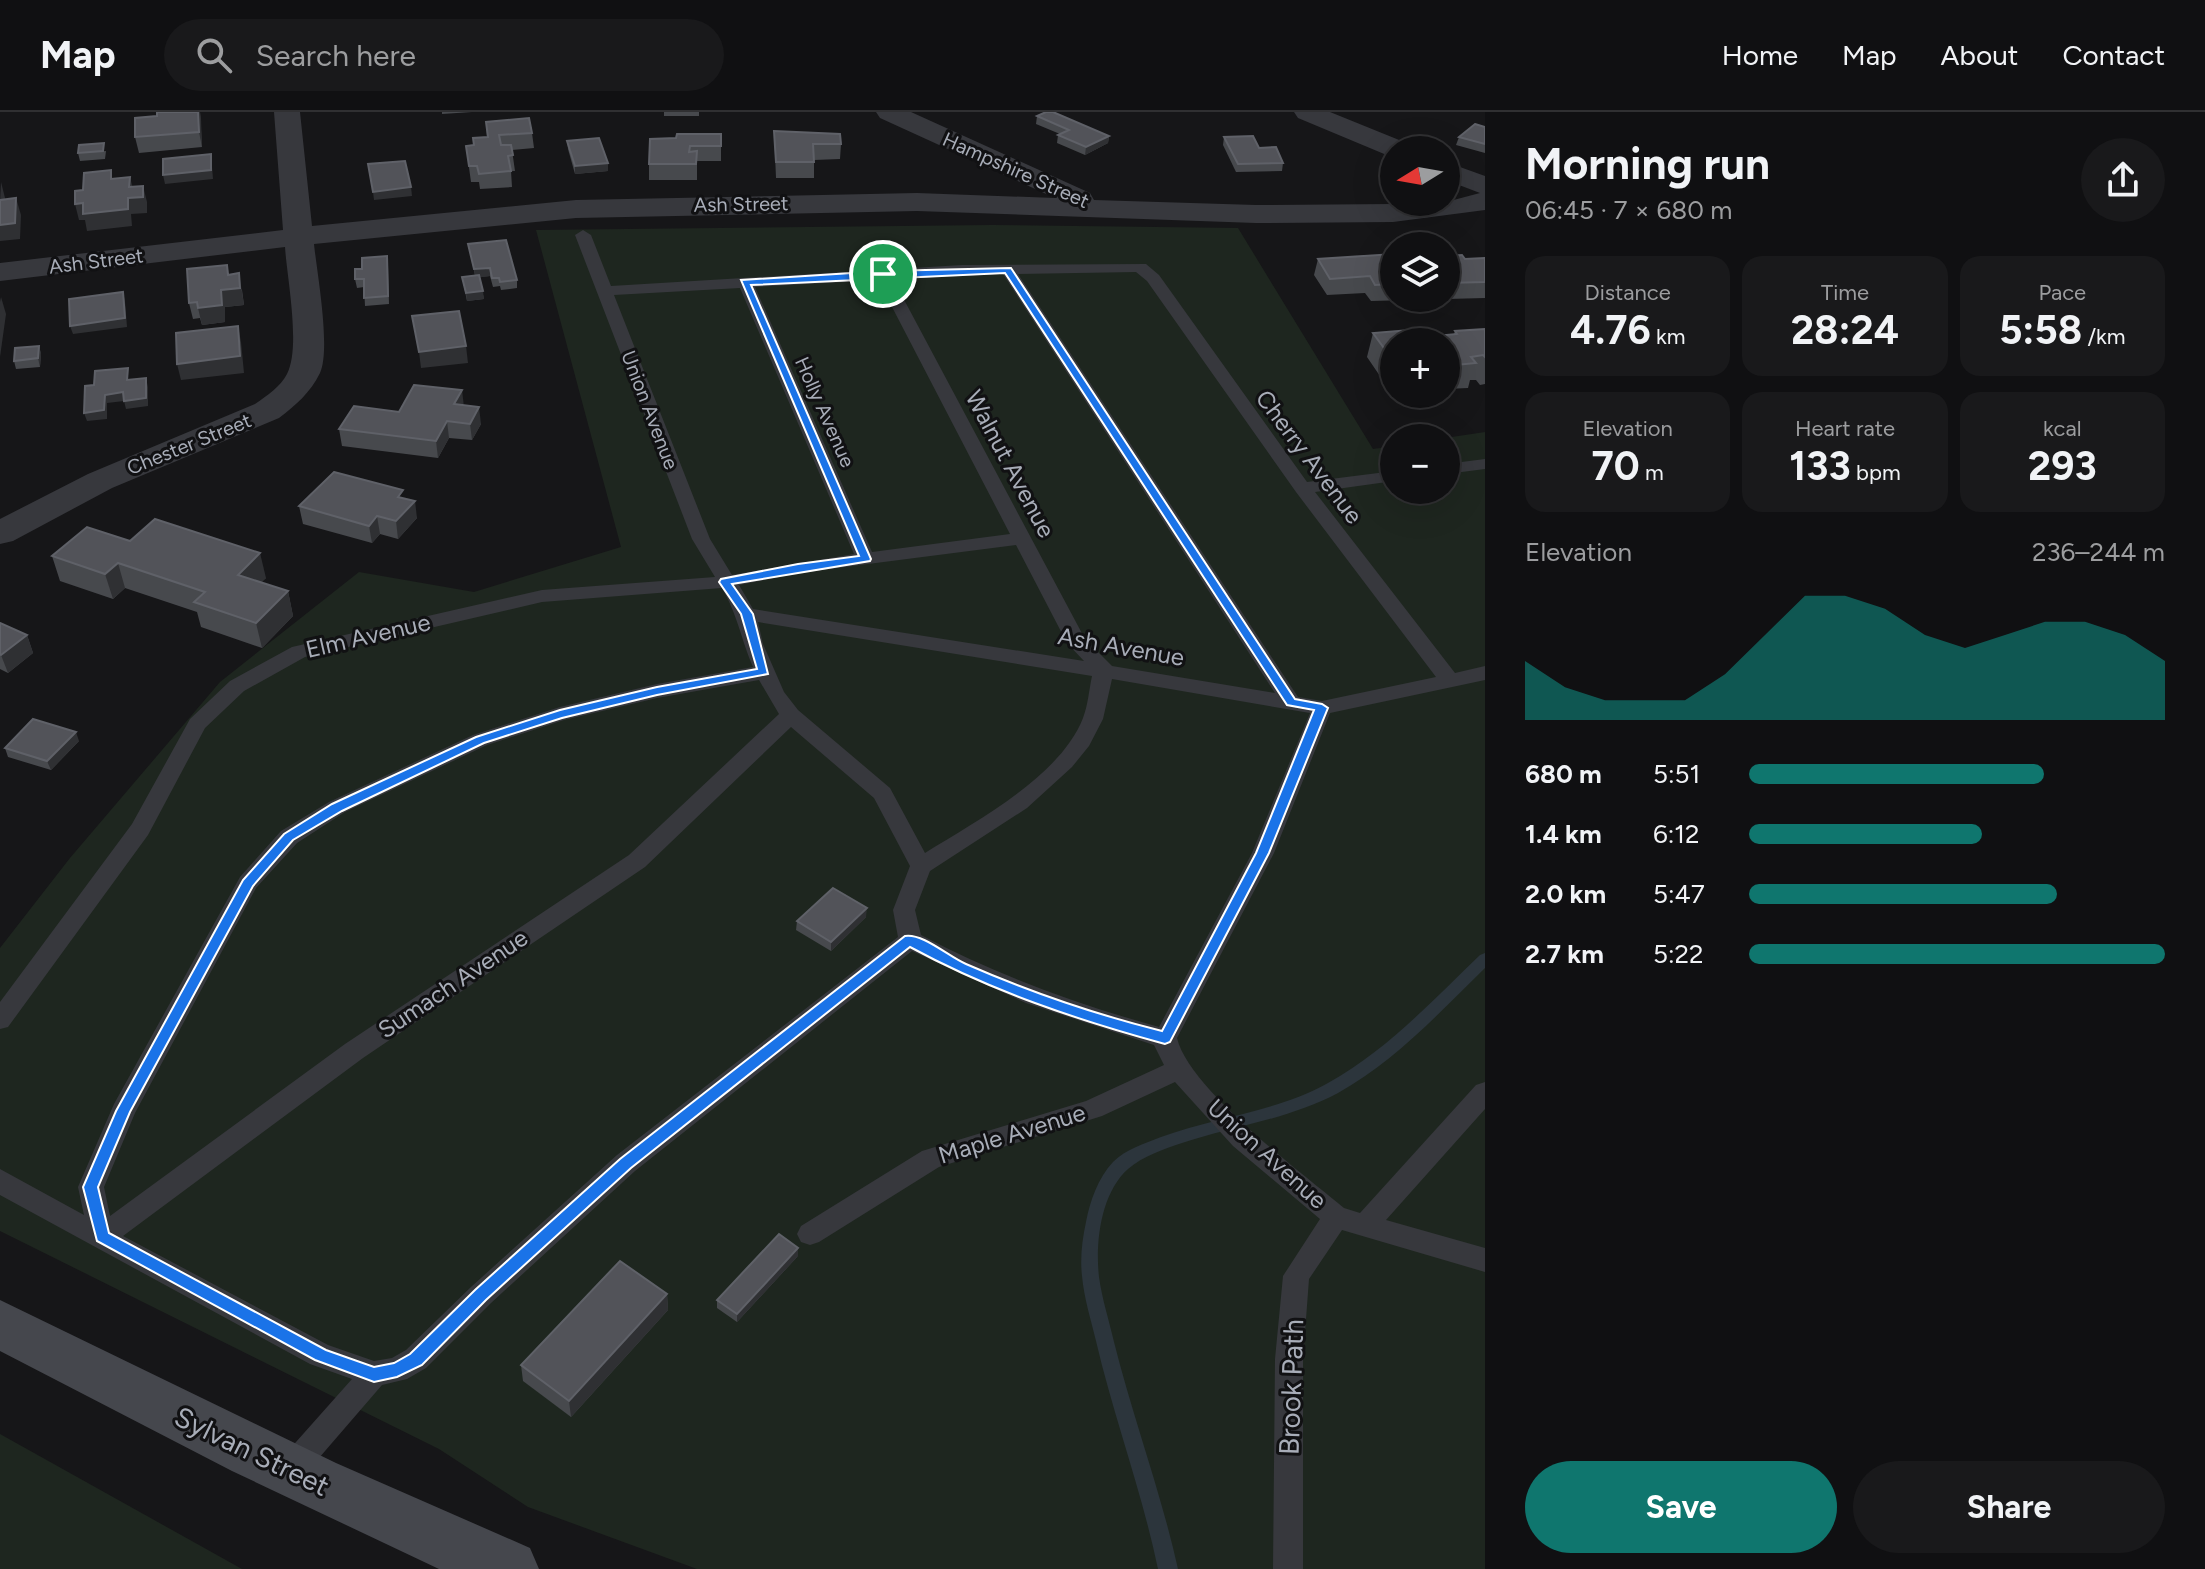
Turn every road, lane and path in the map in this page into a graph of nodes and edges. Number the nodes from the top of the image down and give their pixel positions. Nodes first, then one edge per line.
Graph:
1 (287, 112) edge
2 (889, 112) edge
3 (1307, 112) edge
4 (1380, 142) edge
5 (1460, 176) edge
6 (1485, 186) edge
7 (1485, 201) edge
8 (1099, 207) junction
9 (583, 235) dead end
10 (299, 237) junction
11 (1008, 270) junction
12 (0, 272) edge
13 (883, 274) junction
14 (745, 282) junction
15 (604, 291) junction
16 (1485, 464) edge
17 (1460, 467) edge
18 (1380, 478) edge
19 (1302, 488) junction
20 (0, 533) edge
21 (1022, 538) junction
22 (866, 559) junction
23 (725, 582) junction
24 (747, 614) junction
25 (1104, 670) junction
26 (764, 672) junction
27 (1485, 673) edge
28 (1448, 678) junction
29 (1291, 702) junction
30 (1322, 708) junction
31 (791, 715) junction
32 (921, 866) junction
33 (910, 940) junction
34 (0, 1020) edge
35 (1165, 1038) junction
36 (1179, 1069) junction
37 (1485, 1092) edge
38 (0, 1180) edge
39 (1336, 1217) junction
40 (1365, 1225) junction
41 (810, 1234) dead end
42 (102, 1237) junction
43 (1485, 1260) edge
44 (0, 1324) edge
45 (374, 1374) junction
46 (290, 1470) junction
47 (509, 1569) edge
48 (1288, 1569) edge

1 - 10 street, Chester Street
2 - 8 street, Hampshire Street
3 - 4 street
5 - 6 street
7 - 8 street, Ash Street
8 - 10 street, Ash Street
9 - 15 lane, Union Avenue
10 - 12 street, Ash Street
10 - 20 street, Chester Street
11 - 13 lane
11 - 19 lane, Cherry Avenue
11 - 29 lane
13 - 14 lane
13 - 21 lane, Walnut Avenue
14 - 15 lane
14 - 22 lane, Holly Avenue
15 - 23 lane, Union Avenue
16 - 17 lane
18 - 19 lane
19 - 28 lane, Cherry Avenue
21 - 22 lane, Elm Avenue
21 - 25 lane, Walnut Avenue
22 - 23 lane, Elm Avenue
23 - 24 lane, Union Avenue
23 - 34 lane, Elm Avenue
24 - 25 lane, Ash Avenue
24 - 26 lane
25 - 29 lane, Ash Avenue
25 - 32 lane
26 - 31 lane
26 - 42 lane
27 - 28 lane, Ash Avenue
28 - 30 lane, Ash Avenue
29 - 30 lane, Ash Avenue
30 - 35 lane
31 - 32 lane
31 - 42 lane, Sumach Avenue
32 - 33 lane
33 - 35 lane
33 - 45 lane
35 - 36 lane, Union Avenue
36 - 39 lane, Union Avenue
36 - 41 lane, Maple Avenue
37 - 40 lane
38 - 42 lane
39 - 40 lane, Union Avenue
39 - 48 lane, Brook Path
40 - 43 lane, Union Avenue
42 - 45 lane
44 - 46 main road, Sylvan Street
45 - 46 lane
46 - 47 main road, Sylvan Street

